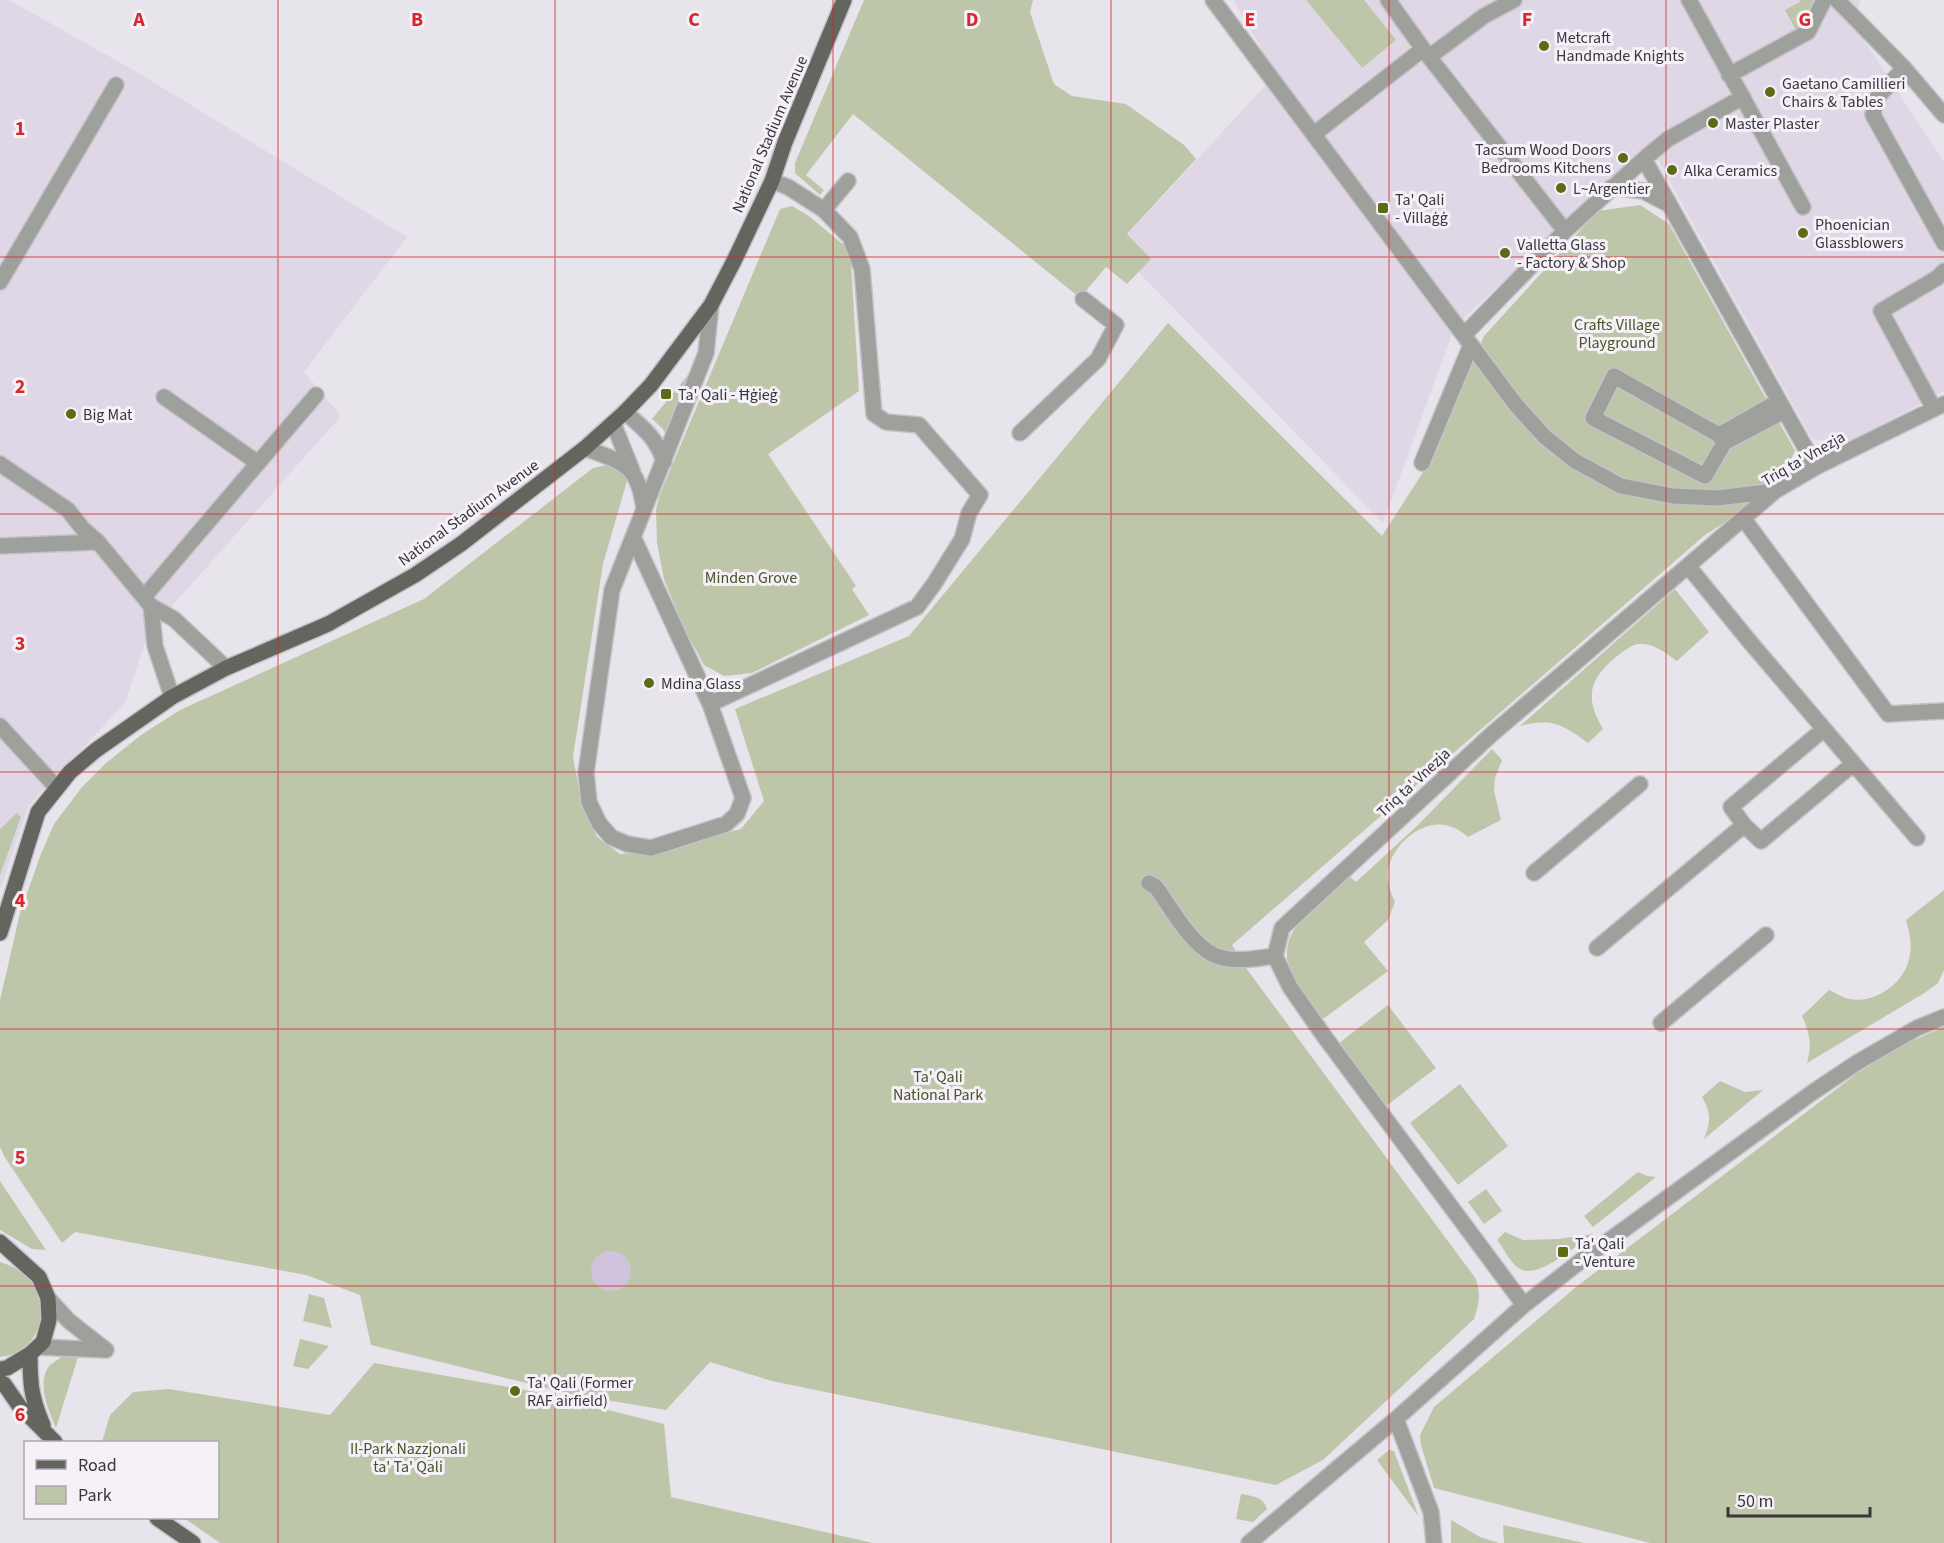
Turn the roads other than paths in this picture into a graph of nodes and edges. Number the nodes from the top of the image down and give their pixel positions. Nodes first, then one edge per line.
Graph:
1 (844, 0) edge
2 (1213, 0) edge
3 (1388, 0) edge
4 (1514, 0) edge
5 (1689, 0) edge
6 (1824, 0) edge
7 (1837, 0) edge
8 (1426, 53) junction
9 (1904, 68) junction
10 (1730, 75) junction
11 (116, 85) dead end
12 (1743, 97) junction
13 (1944, 115) edge
14 (1314, 135) junction
15 (1644, 159) junction
16 (771, 181) junction
17 (848, 181) dead end
18 (1612, 187) junction
19 (1670, 205) junction
20 (1803, 207) dead end
21 (824, 210) junction
22 (1565, 231) junction
23 (1944, 243) edge
24 (1944, 271) edge
25 (0, 282) edge
26 (1083, 299) dead end
27 (711, 305) junction
28 (1468, 340) junction
29 (316, 395) dead end
30 (164, 397) dead end
31 (1782, 406) junction
32 (1939, 406) edge
33 (625, 412) junction
34 (613, 423) junction
35 (1020, 433) dead end
36 (1721, 439) junction
37 (585, 448) junction
38 (663, 462) junction
39 (258, 463) junction
40 (1422, 463) dead end
41 (0, 464) edge
42 (1816, 467) junction
43 (633, 473) junction
44 (1775, 491) junction
45 (644, 512) junction
46 (1743, 518) junction
47 (634, 539) junction
48 (98, 542) junction
49 (0, 546) edge
50 (1688, 566) junction
51 (148, 602) junction
52 (226, 668) junction
53 (172, 697) junction
54 (710, 704) junction
55 (1944, 711) edge
56 (0, 726) edge
57 (1824, 729) junction
58 (1853, 764) junction
59 (1640, 784) dead end
60 (57, 788) junction
61 (1744, 825) junction
62 (1917, 838) dead end
63 (1534, 873) dead end
64 (1149, 883) dead end
65 (0, 933) edge
66 (1766, 935) dead end
67 (1597, 948) dead end
68 (1275, 956) junction
69 (1944, 1017) edge
70 (1661, 1023) dead end
71 (0, 1242) edge
72 (0, 1254) edge
73 (23, 1262) junction
74 (48, 1298) junction
75 (1524, 1305) junction
76 (34, 1351) junction
77 (0, 1369) edge
78 (0, 1382) edge
79 (1396, 1419) junction
80 (50, 1437) edge
81 (158, 1519) edge
82 (193, 1543) edge
83 (1249, 1543) edge
84 (1434, 1543) edge

1 - 16 main road, National Stadium Avenue
2 - 14 street
3 - 8 street
4 - 8 street
5 - 10 street
6 - 10 street
7 - 9 street
8 - 14 street
8 - 22 street
9 - 13 street
9 - 23 street
10 - 12 street
11 - 25 street
12 - 15 street
12 - 20 street
14 - 28 street
15 - 18 street
15 - 19 street
16 - 21 street
16 - 27 main road, National Stadium Avenue
17 - 21 street
18 - 19 street
18 - 22 street
19 - 31 street
21 - 54 street
22 - 28 street
24 - 32 street
26 - 35 street
27 - 33 main road, National Stadium Avenue
27 - 38 street
28 - 40 street
28 - 44 street
29 - 39 street
30 - 39 street
31 - 36 street
31 - 42 street
32 - 42 street, Triq ta' Vnezja
33 - 34 main road, National Stadium Avenue
33 - 38 street
34 - 37 main road, National Stadium Avenue
34 - 43 street
36 - 36 street
37 - 43 street
37 - 52 main road, National Stadium Avenue
38 - 45 street
39 - 51 street
41 - 48 street
42 - 44 street, Triq ta' Vnezja
43 - 45 street
44 - 46 street, Triq ta' Vnezja
45 - 47 street
46 - 50 street, Triq ta' Vnezja
46 - 55 street
47 - 54 street
47 - 54 street
48 - 49 street
48 - 51 street
50 - 57 street
50 - 68 street, Triq ta' Vnezja
51 - 52 street
51 - 53 street
52 - 53 main road, National Stadium Avenue
53 - 60 main road, National Stadium Avenue
56 - 60 street
57 - 58 street
57 - 61 street
58 - 61 street
58 - 62 street
59 - 63 street
60 - 65 main road, National Stadium Avenue
61 - 67 street
64 - 68 street
66 - 70 street
68 - 75 street
69 - 75 street
71 - 73 main road
72 - 73 main road
73 - 74 main road
74 - 76 main road
74 - 76 street
75 - 79 street
76 - 77 main road
76 - 80 main road
78 - 80 main road
79 - 83 street
79 - 84 street
81 - 82 main road

